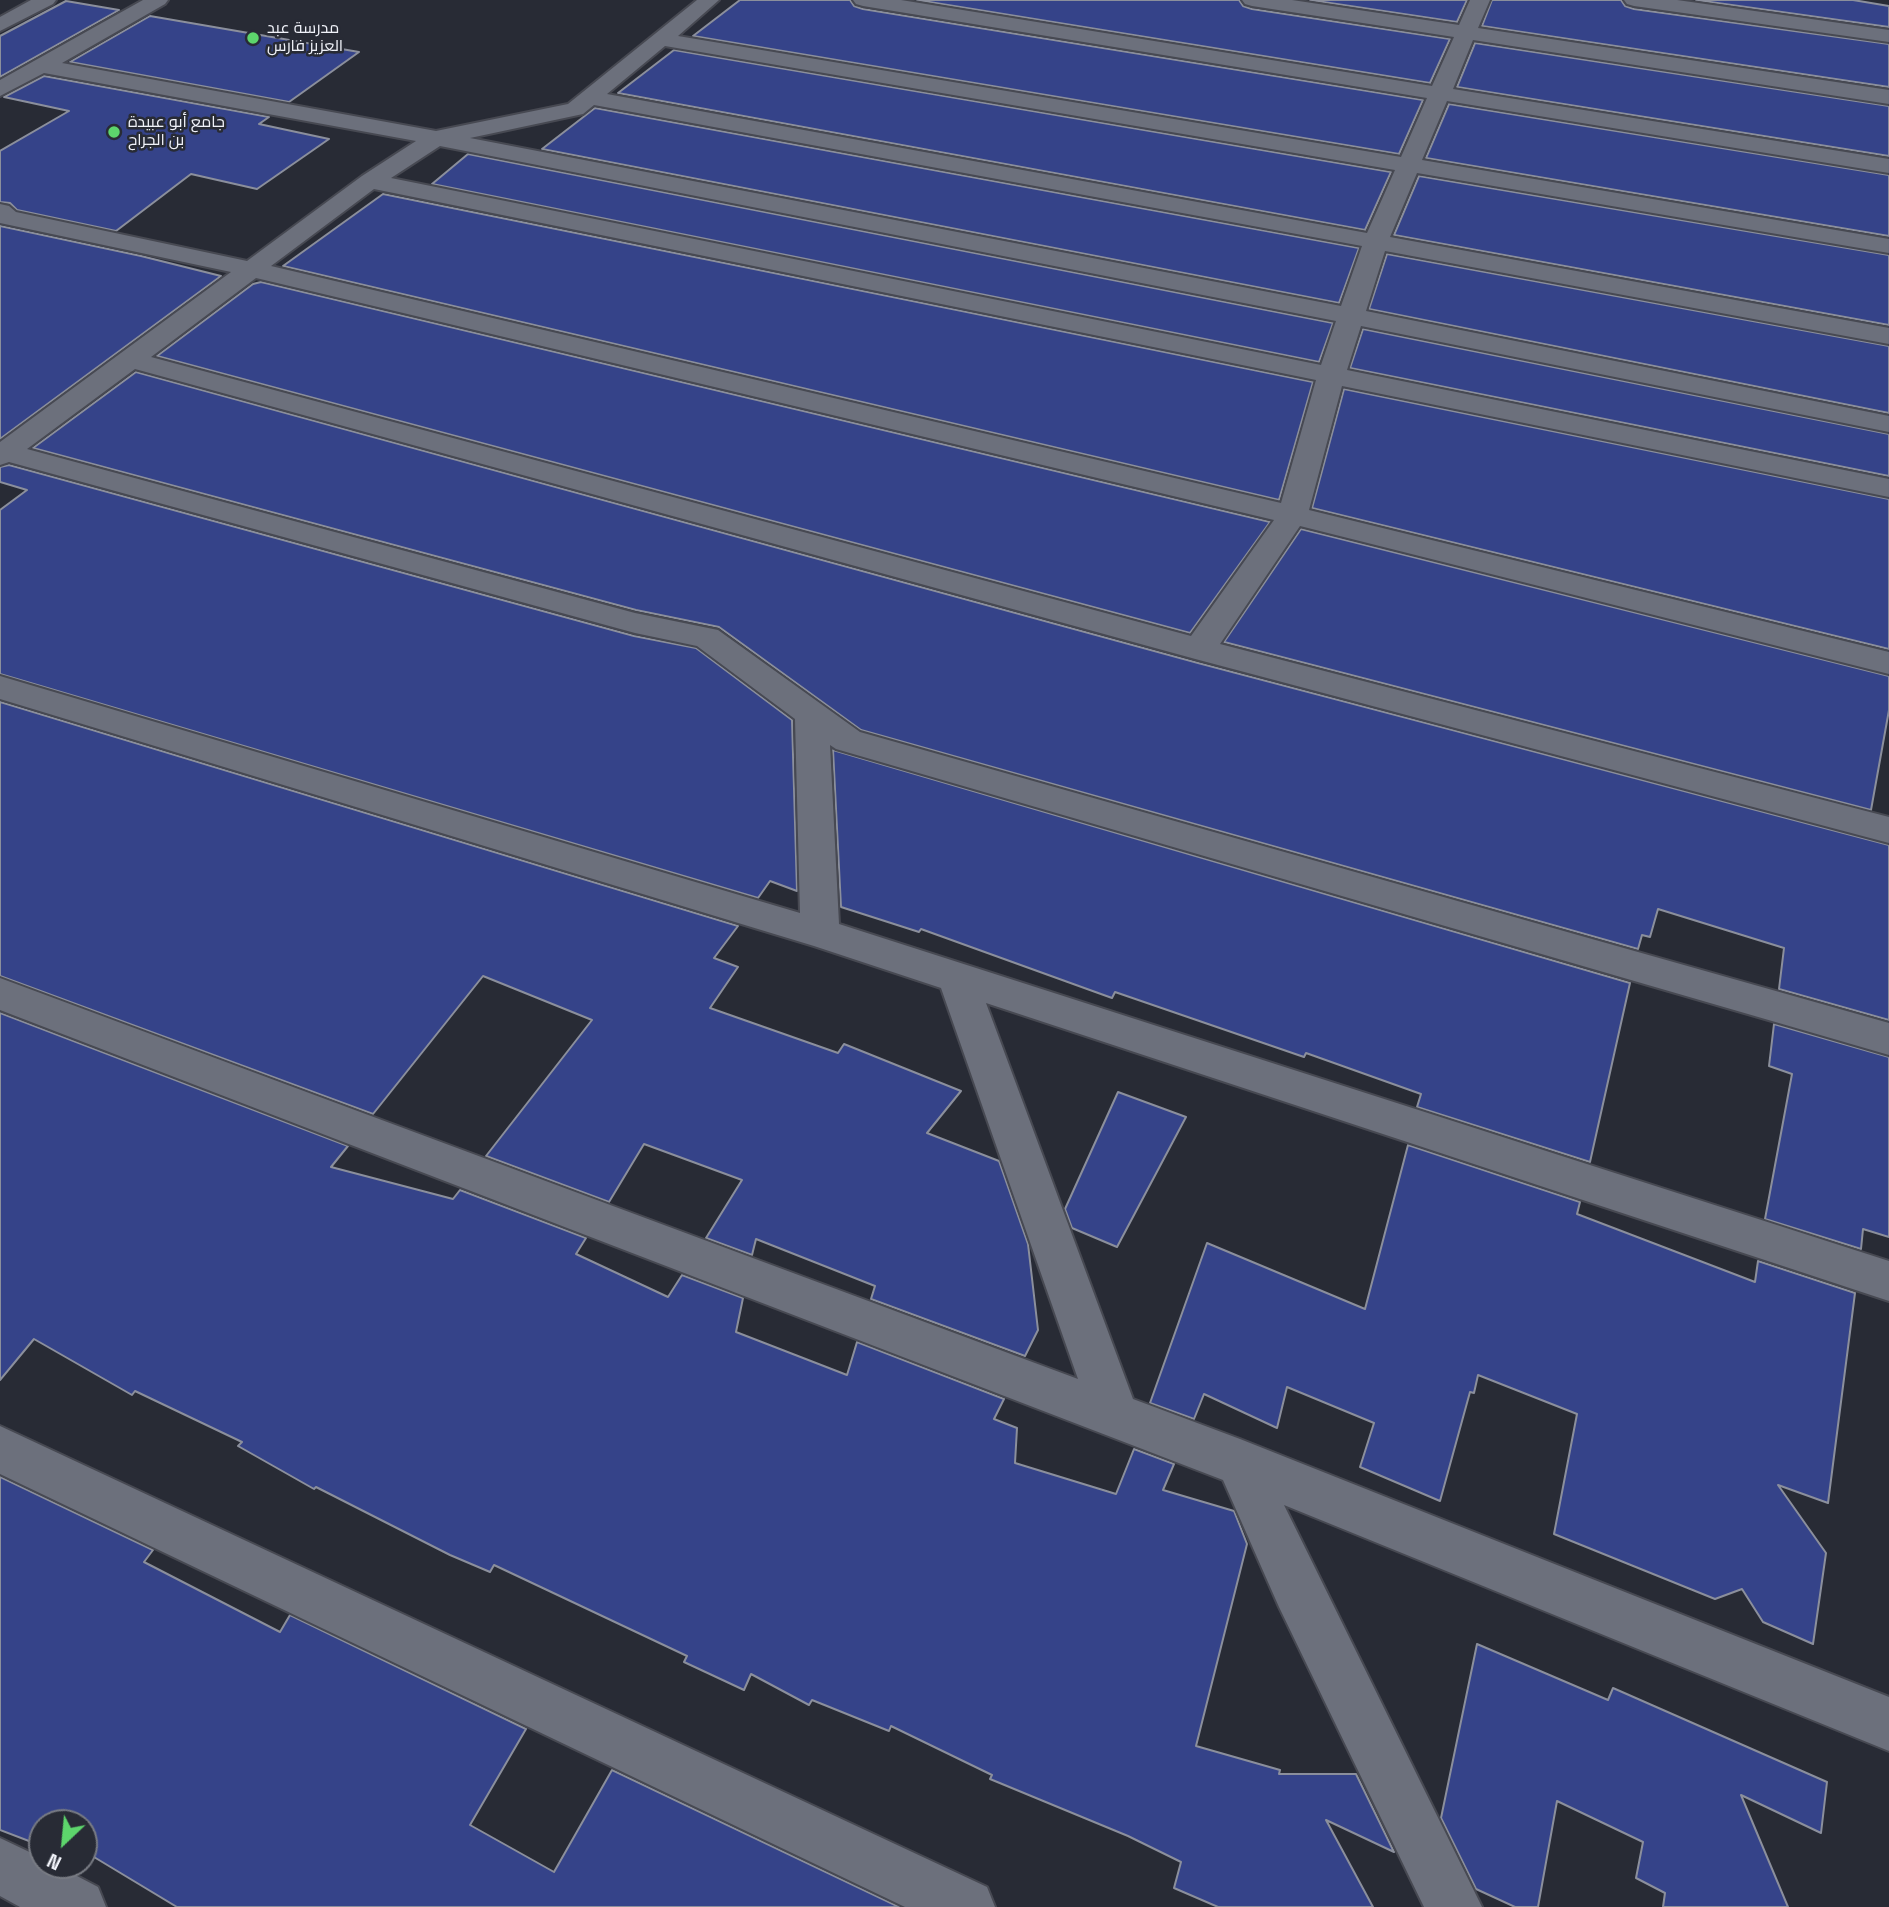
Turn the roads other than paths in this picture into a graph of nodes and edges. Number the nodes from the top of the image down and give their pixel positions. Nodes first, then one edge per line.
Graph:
1 (46, 0) edge
2 (158, 0) edge
3 (709, 0) edge
4 (863, 0) edge
5 (1252, 0) edge
6 (1480, 0) edge
7 (1634, 0) edge
8 (0, 25) edge
9 (1466, 32) junction
10 (1889, 36) edge
11 (661, 39) junction
12 (42, 66) junction
13 (0, 89) edge
14 (1440, 93) junction
15 (589, 97) junction
16 (1889, 97) edge
17 (436, 138) junction
18 (1409, 164) junction
19 (1889, 166) edge
20 (370, 181) junction
21 (0, 211) edge
22 (1376, 240) junction
23 (1889, 246) edge
24 (251, 269) junction
25 (1350, 316) junction
26 (1889, 335) edge
27 (129, 359) junction
28 (1331, 376) junction
29 (1889, 425) edge
30 (2, 453) edge
31 (1889, 488) edge
32 (1293, 515) junction
33 (1199, 649) junction
34 (1889, 663) edge
35 (0, 687) edge
36 (812, 715) junction
37 (1889, 830) edge
38 (820, 933) junction
39 (957, 977) junction
40 (0, 994) edge
41 (1889, 1039) edge
42 (1889, 1281) edge
43 (1115, 1416) junction
44 (0, 1449) edge
45 (1240, 1463) junction
46 (1889, 1724) edge
47 (0, 1866) edge
48 (78, 1907) edge
49 (967, 1907) edge
50 (1454, 1907) edge

1 - 8 street
2 - 12 street
3 - 11 street
4 - 14 street
5 - 9 street
6 - 9 street
7 - 10 street
9 - 14 street
9 - 16 street
11 - 15 street
11 - 18 street
12 - 13 street
12 - 17 street
14 - 18 street
14 - 19 street
15 - 17 street
15 - 22 street
17 - 20 street
17 - 25 street
18 - 22 street
18 - 23 street
20 - 24 street
20 - 28 street
21 - 24 street
22 - 25 street
22 - 26 street
24 - 27 street
24 - 32 street
25 - 28 street
25 - 29 street
27 - 30 street
27 - 33 street
28 - 31 street
28 - 32 street
30 - 36 street
32 - 33 street
32 - 34 street
33 - 37 street
35 - 38 street
36 - 38 street
36 - 41 street
38 - 39 street
39 - 42 street
39 - 43 street
40 - 43 street
43 - 45 street
44 - 49 street
45 - 46 street
45 - 50 street
47 - 48 street

